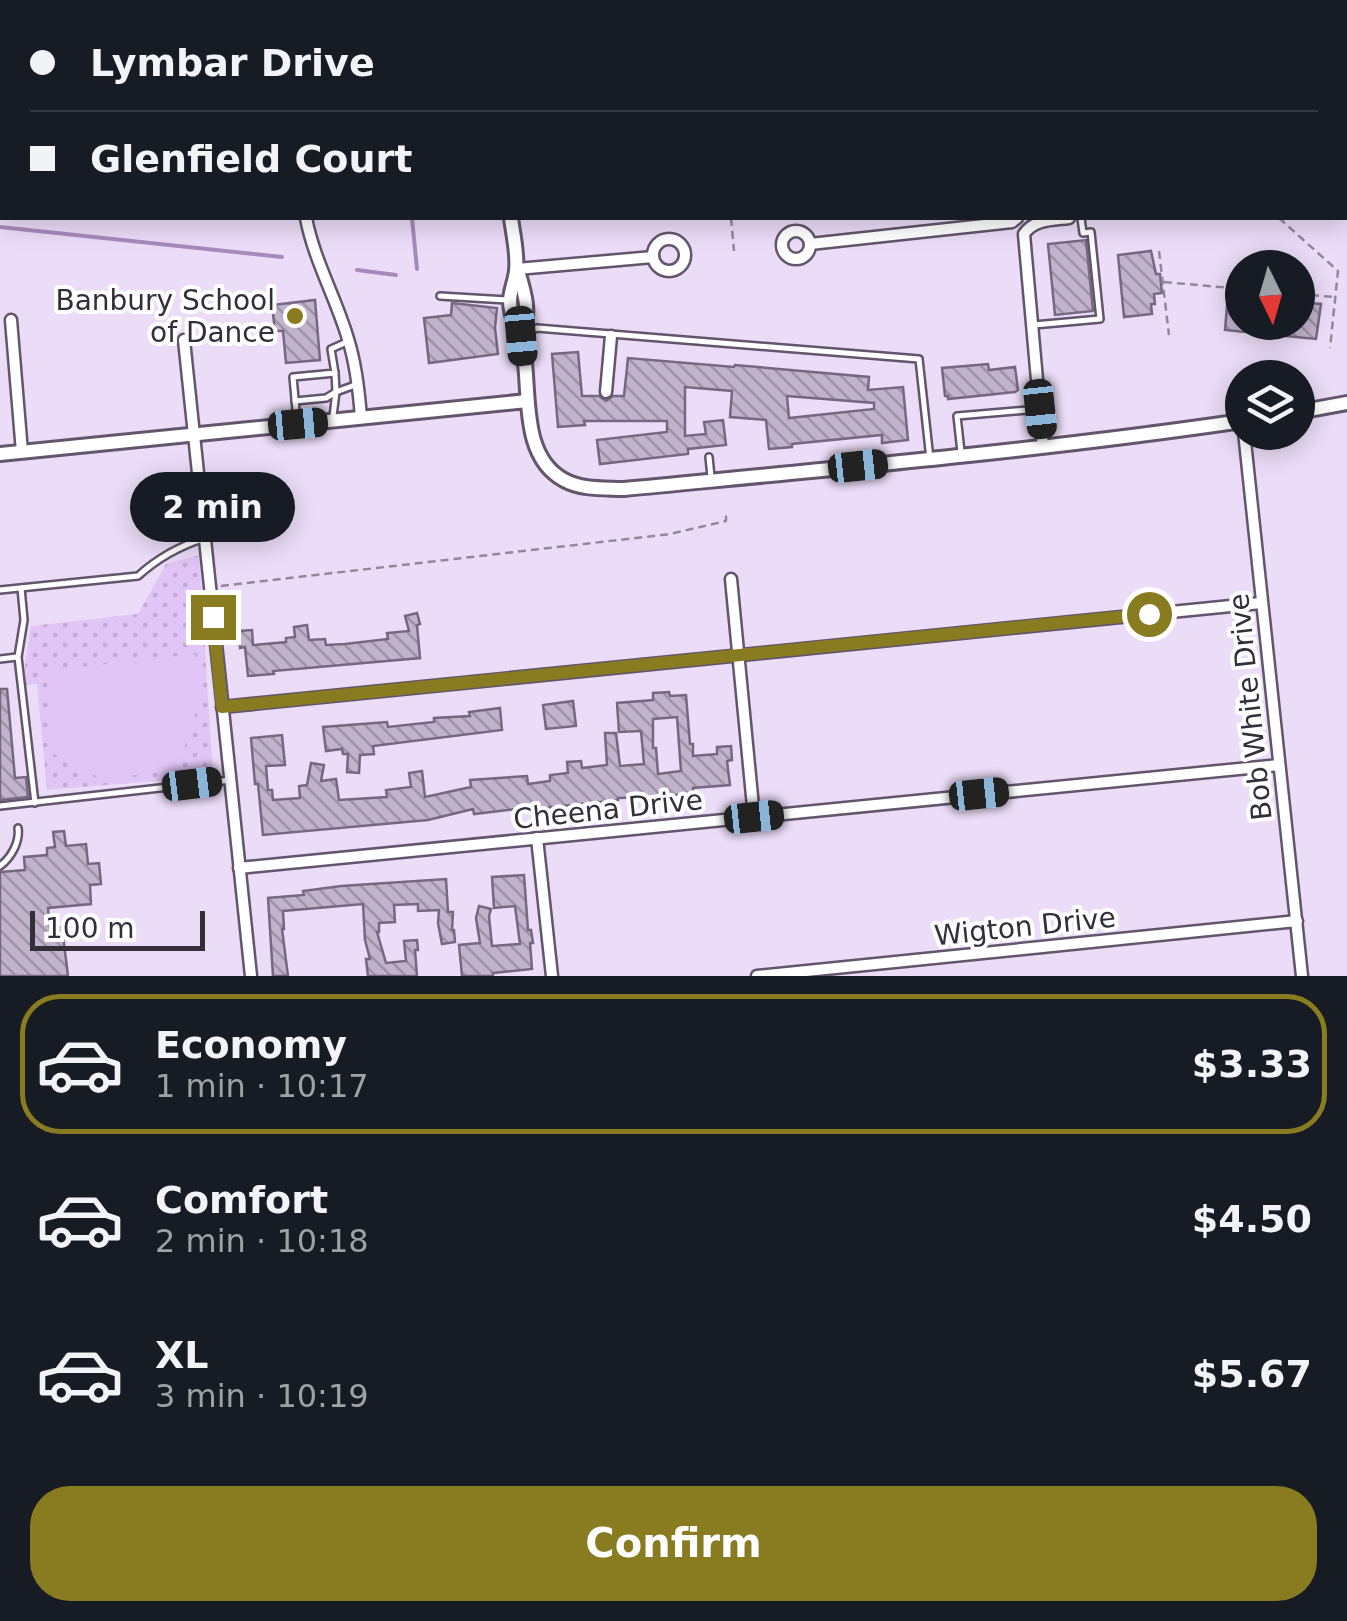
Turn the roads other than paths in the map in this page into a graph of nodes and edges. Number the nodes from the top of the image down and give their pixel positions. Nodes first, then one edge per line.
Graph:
1 (306, 220) edge
2 (511, 220) edge
3 (1014, 220) edge
4 (1056, 220) edge
5 (1081, 220) edge
6 (810, 244) dead end
7 (654, 257) dead end
8 (517, 269) junction
9 (440, 296) dead end
10 (510, 300) junction
11 (11, 320) dead end
12 (1031, 325) junction
13 (521, 336) junction
14 (611, 336) junction
15 (184, 340) dead end
16 (349, 341) junction
17 (334, 374) junction
18 (358, 384) junction
19 (336, 392) junction
20 (606, 392) dead end
21 (296, 401) junction
22 (527, 401) junction
23 (1347, 403) edge
24 (1040, 409) junction
25 (1315, 409) edge
26 (361, 418) junction
27 (332, 421) junction
28 (1225, 423) edge
29 (298, 424) junction
30 (194, 435) junction
31 (1043, 447) junction
32 (1246, 450) edge
33 (22, 452) junction
34 (0, 454) edge
35 (962, 455) junction
36 (709, 457) dead end
37 (930, 458) junction
38 (712, 480) junction
39 (205, 538) junction
40 (731, 579) dead end
41 (20, 588) junction
42 (0, 590) edge
43 (1262, 603) junction
44 (738, 655) junction
45 (18, 657) junction
46 (0, 659) edge
47 (222, 707) junction
48 (1279, 765) junction
49 (231, 780) junction
50 (34, 802) junction
51 (0, 806) edge
52 (754, 817) junction
53 (18, 828) dead end
54 (537, 838) junction
55 (0, 866) edge
56 (240, 868) junction
57 (1297, 921) junction
58 (251, 976) edge
59 (552, 976) edge
60 (757, 976) edge
61 (1302, 976) edge

1 - 16 street
2 - 8 street
3 - 6 street
4 - 12 street
5 - 12 lane
7 - 8 street
8 - 10 street
8 - 13 street
9 - 10 lane
10 - 13 street
11 - 33 street
12 - 24 street
13 - 14 lane
13 - 22 street
14 - 20 street
14 - 37 lane
15 - 30 street
16 - 17 lane
16 - 18 street
17 - 19 lane
17 - 21 lane
18 - 19 lane
18 - 26 street
19 - 21 lane
19 - 27 lane
21 - 29 lane
22 - 26 street
22 - 38 street
23 - 25 street
24 - 31 street
24 - 35 lane
26 - 27 street
27 - 29 street
28 - 31 street
29 - 30 street
30 - 33 street
30 - 39 street
31 - 35 street
32 - 43 street, Bob White Drive
33 - 34 street
35 - 37 street
36 - 38 lane
37 - 38 street
39 - 41 lane
39 - 47 street
40 - 44 street
41 - 42 lane
41 - 45 lane
43 - 44 street
43 - 48 street, Bob White Drive
44 - 47 street
44 - 52 street
45 - 46 lane
45 - 50 lane
47 - 49 street
48 - 52 street, Cheena Drive
48 - 57 street, Bob White Drive
49 - 50 lane
49 - 56 street
50 - 51 lane
52 - 54 street, Cheena Drive
53 - 55 lane
54 - 56 street, Cheena Drive
54 - 59 street
56 - 58 street
57 - 60 street, Wigton Drive
57 - 61 street, Bob White Drive

